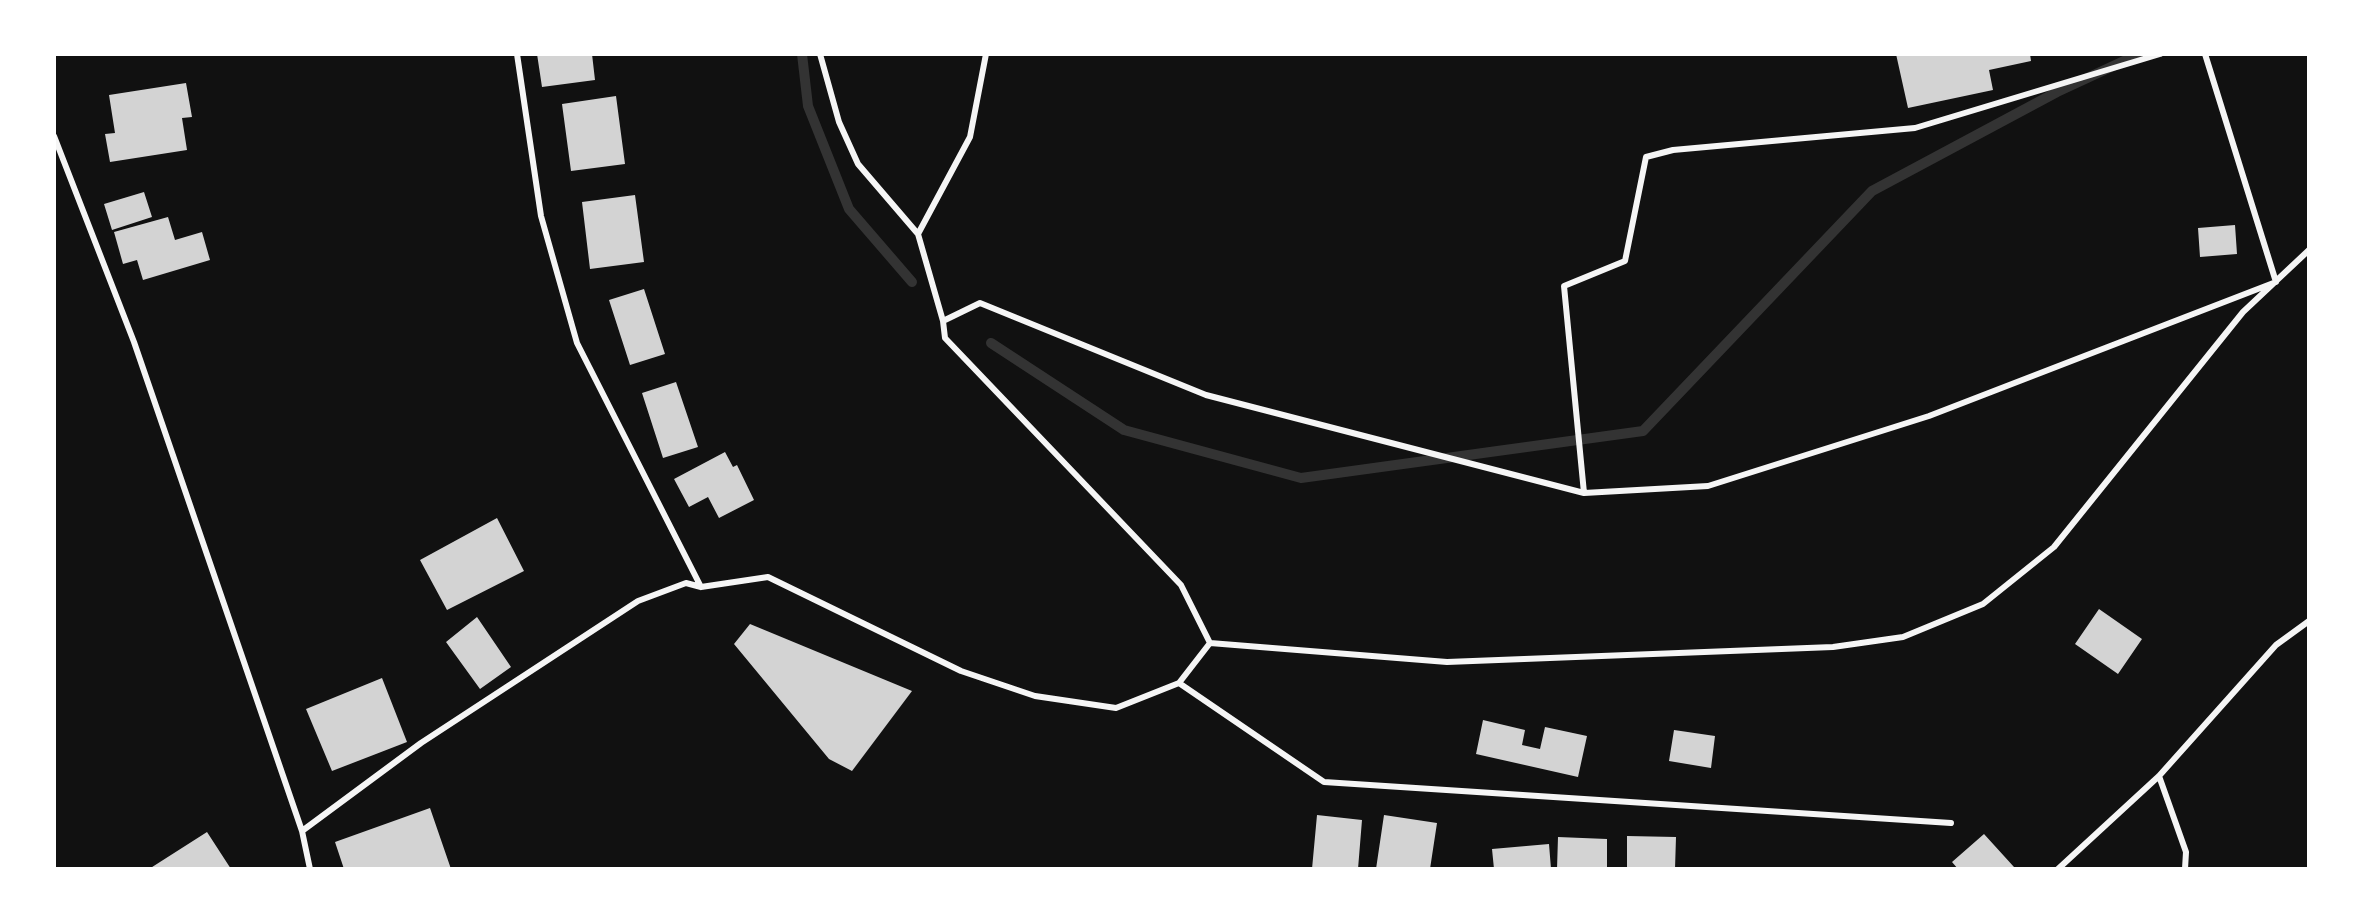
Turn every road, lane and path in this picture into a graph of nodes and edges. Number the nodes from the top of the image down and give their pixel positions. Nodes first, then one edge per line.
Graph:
1 (517, 54) edge
2 (819, 54) edge
3 (986, 54) edge
4 (2160, 54) edge
5 (2205, 54) edge
6 (54, 136) edge
7 (918, 234) junction
8 (2309, 250) edge
9 (2276, 282) junction
10 (943, 321) junction
11 (1584, 493) junction
12 (701, 587) junction
13 (2309, 621) edge
14 (1210, 643) junction
15 (1179, 683) junction
16 (2158, 776) junction
17 (1951, 823) dead end
18 (302, 831) junction
19 (309, 869) edge
20 (2058, 869) edge
21 (2185, 869) edge

1 - 12 street
2 - 7 street
3 - 7 street
4 - 11 street
5 - 9 street
6 - 18 street
7 - 10 street
8 - 9 street
9 - 11 street
9 - 14 street
10 - 11 street
10 - 14 street
12 - 15 street
12 - 18 street
13 - 16 street
14 - 15 street
15 - 17 street
16 - 20 street
16 - 21 street
18 - 19 street

